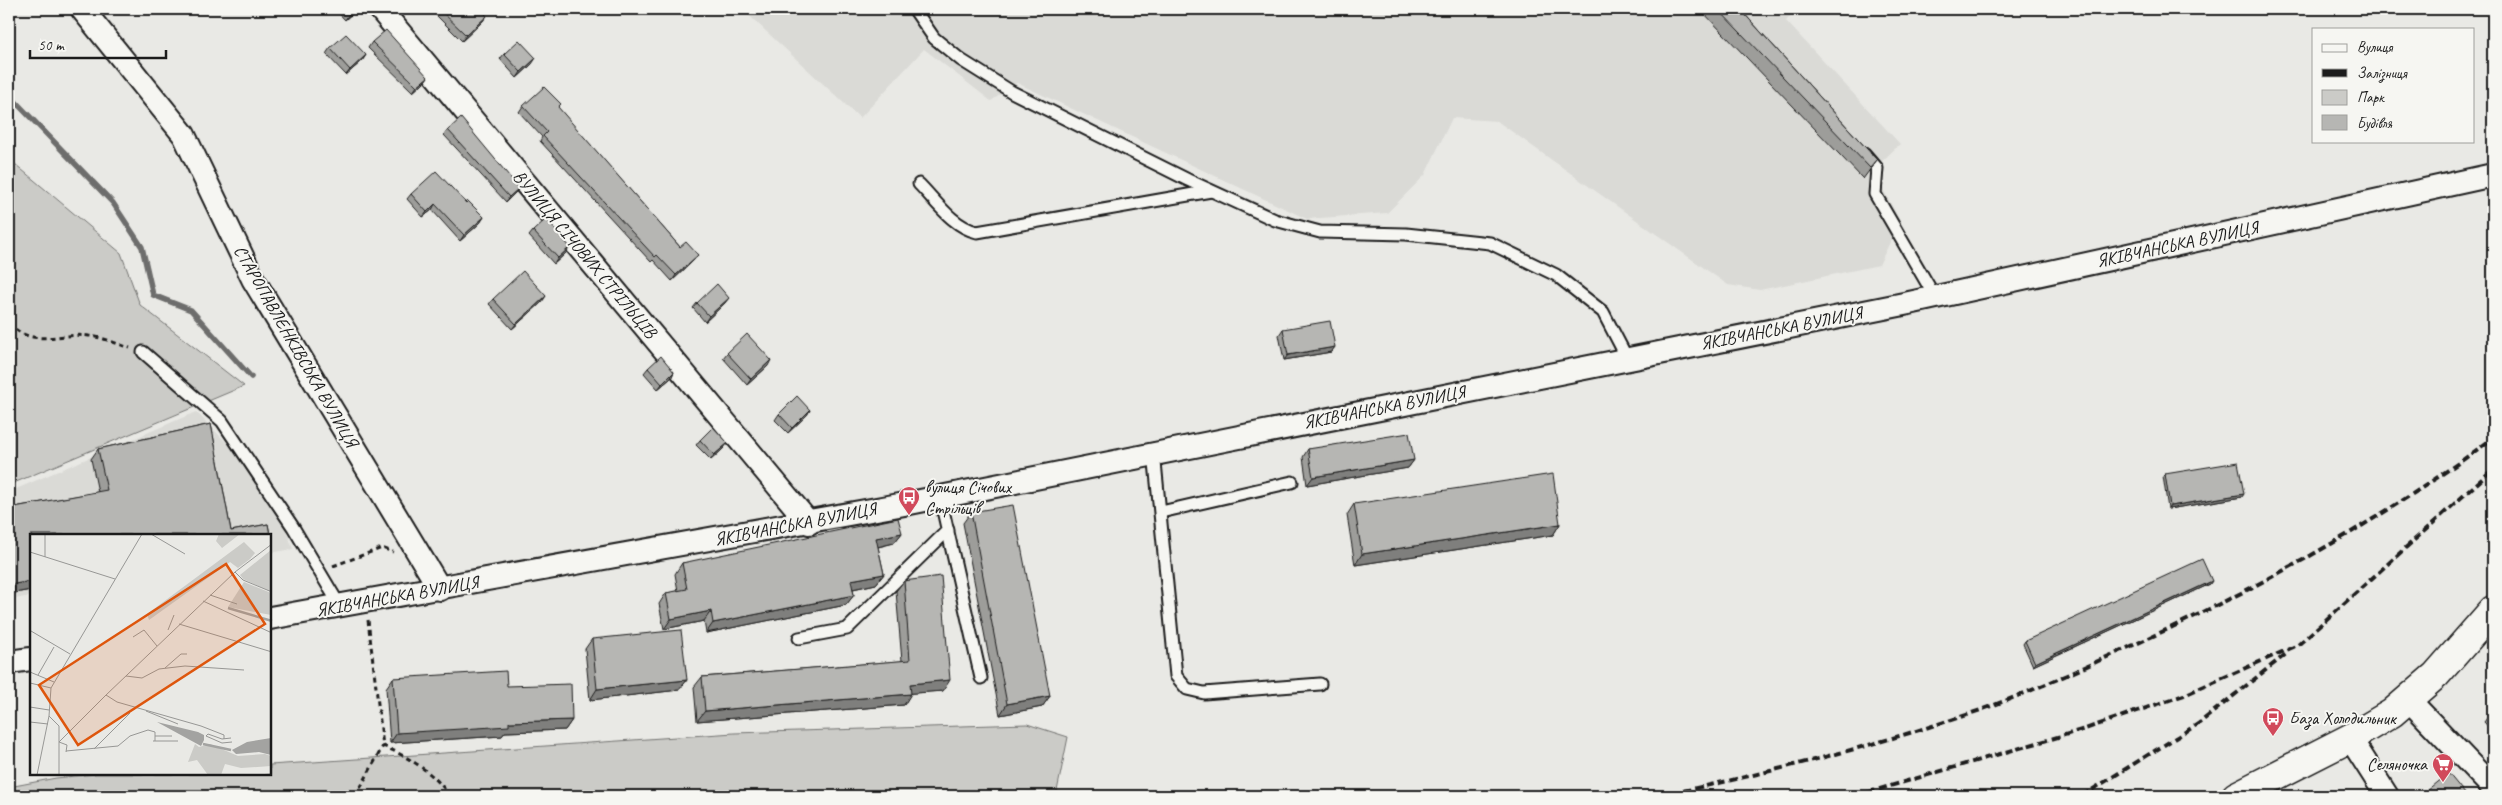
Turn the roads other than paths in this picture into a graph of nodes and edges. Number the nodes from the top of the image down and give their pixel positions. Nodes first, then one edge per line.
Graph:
1 (82, 9) edge
2 (380, 9) edge
3 (914, 9) edge
4 (1856, 144) edge
5 (2493, 175) edge
6 (919, 184) dead end
7 (1211, 191) junction
8 (1935, 297) junction
9 (143, 352) road end
10 (1628, 358) junction
11 (1154, 452) junction
12 (1292, 482) dead end
13 (940, 496) junction
14 (1161, 512) junction
15 (809, 523) junction
16 (948, 530) junction
17 (440, 589) junction
18 (340, 606) junction
19 (2493, 610) edge
20 (271, 618) edge
21 (799, 638) dead end
22 (30, 658) edge
23 (9, 662) edge
24 (981, 678) dead end
25 (1320, 684) dead end
26 (2409, 700) junction
27 (2350, 738) junction
28 (2493, 788) edge
29 (2236, 796) edge
30 (2387, 796) edge

1 - 17 street, СТАРОПАВЛЕНКІВСЬКА ВУЛИЦЯ
2 - 15 street, ВУЛИЦЯ СІЧОВИХ СТРІЛЬЦІВ
3 - 7 lane
4 - 8 lane
5 - 8 street, ЯКІВЧАНСЬКА ВУЛИЦЯ
6 - 7 lane
7 - 10 lane
8 - 10 street, ЯКІВЧАНСЬКА ВУЛИЦЯ
9 - 18 lane
10 - 11 street, ЯКІВЧАНСЬКА ВУЛИЦЯ
11 - 13 street, ЯКІВЧАНСЬКА ВУЛИЦЯ
11 - 14 lane
12 - 14 lane
13 - 15 street, ЯКІВЧАНСЬКА ВУЛИЦЯ
13 - 16 lane
14 - 25 lane
15 - 17 street, ЯКІВЧАНСЬКА ВУЛИЦЯ
16 - 21 lane
16 - 24 lane
17 - 18 street, ЯКІВЧАНСЬКА ВУЛИЦЯ
18 - 20 street, ЯКІВЧАНСЬКА ВУЛИЦЯ
19 - 26 main road
22 - 23 street
26 - 27 main road
26 - 28 street
27 - 29 main road
27 - 30 street

